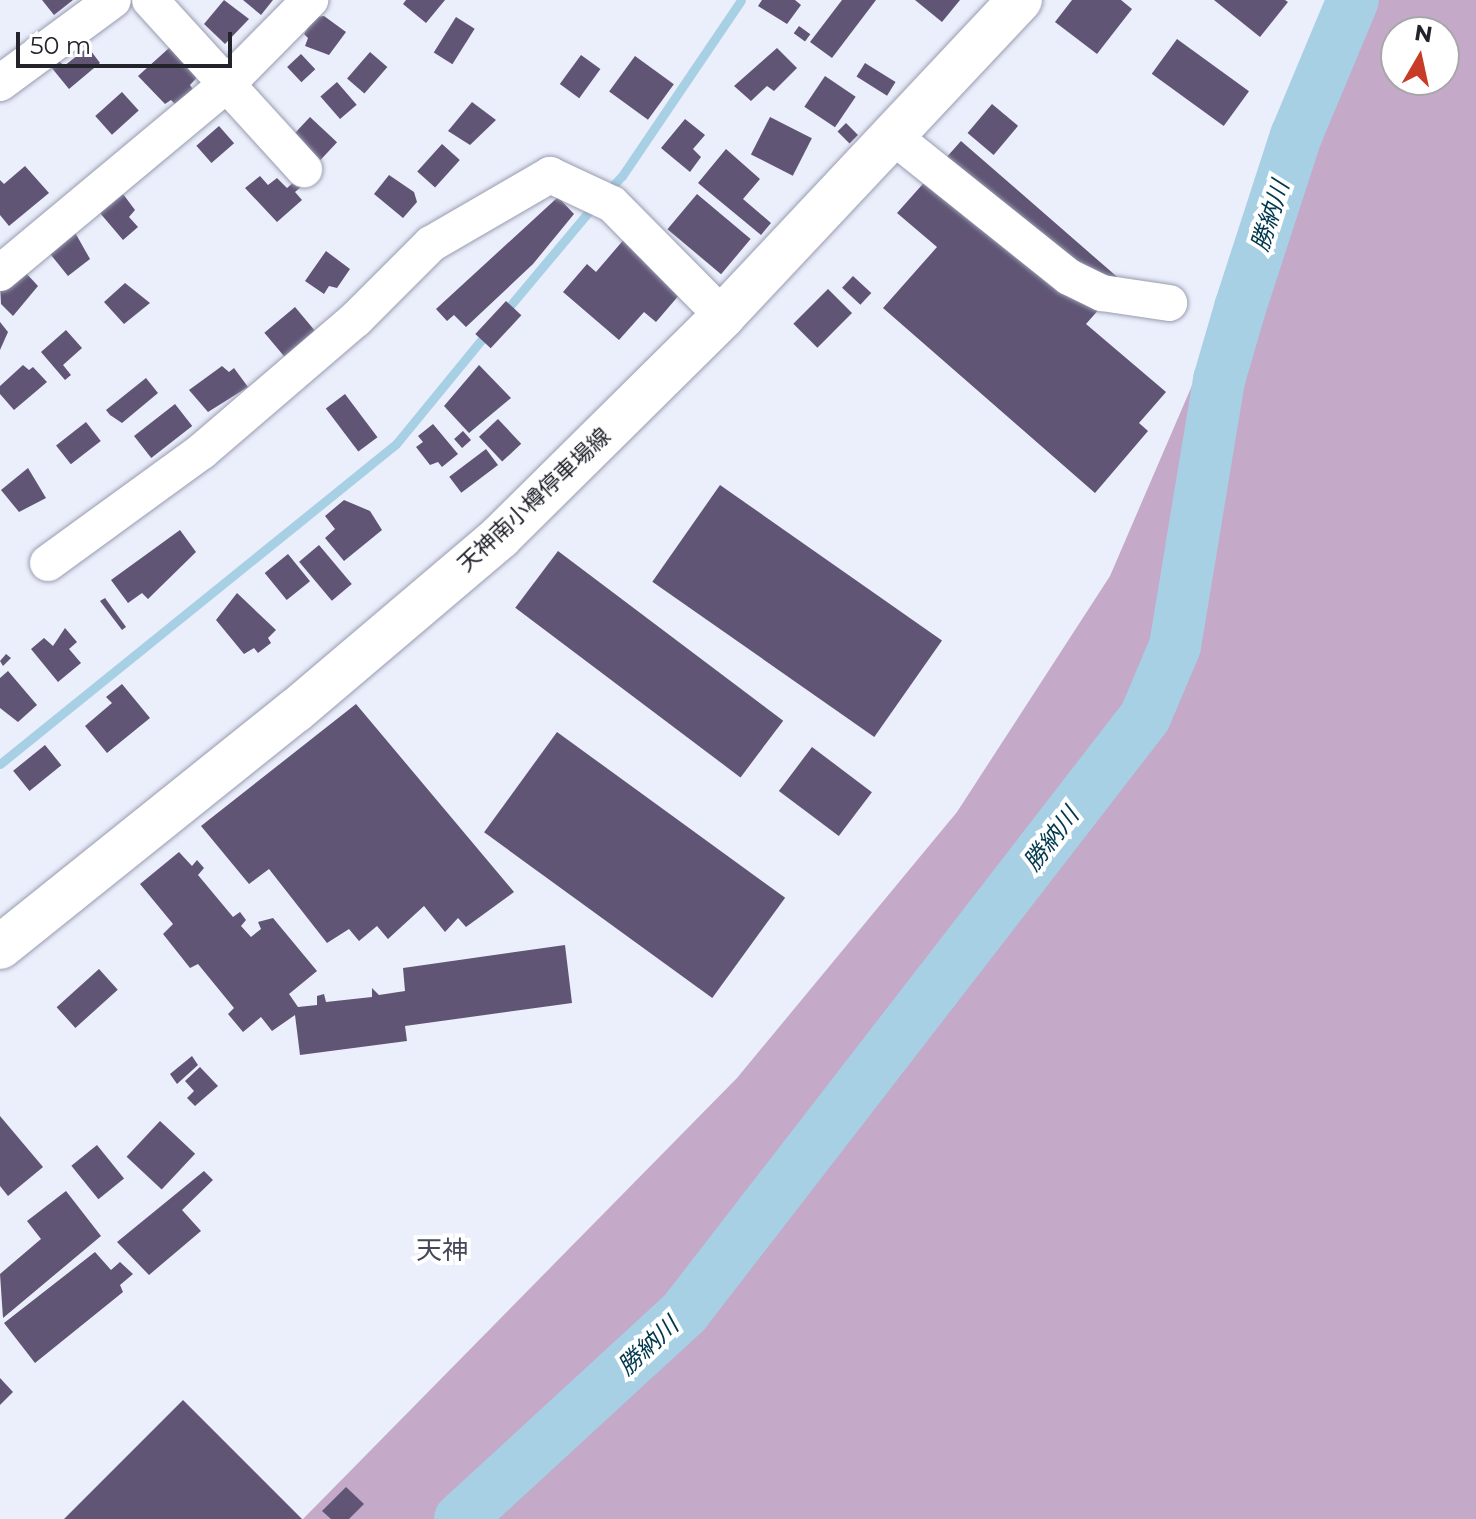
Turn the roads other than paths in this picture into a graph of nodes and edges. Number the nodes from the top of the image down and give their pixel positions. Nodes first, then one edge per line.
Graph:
1 (113, 0) edge
2 (150, 0) edge
3 (310, 0) edge
4 (1020, 0) edge
5 (0, 83) edge
6 (226, 85) junction
7 (894, 137) junction
8 (304, 169) dead end
9 (0, 273) edge
10 (1169, 303) dead end
11 (723, 316) junction
12 (48, 563) dead end
13 (0, 947) edge

1 - 5 street
2 - 6 street
3 - 6 street
4 - 7 main road, 天神南小樽停車場線
6 - 8 street
6 - 9 street
7 - 10 street
7 - 11 main road, 天神南小樽停車場線
11 - 12 street
11 - 13 main road, 天神南小樽停車場線

